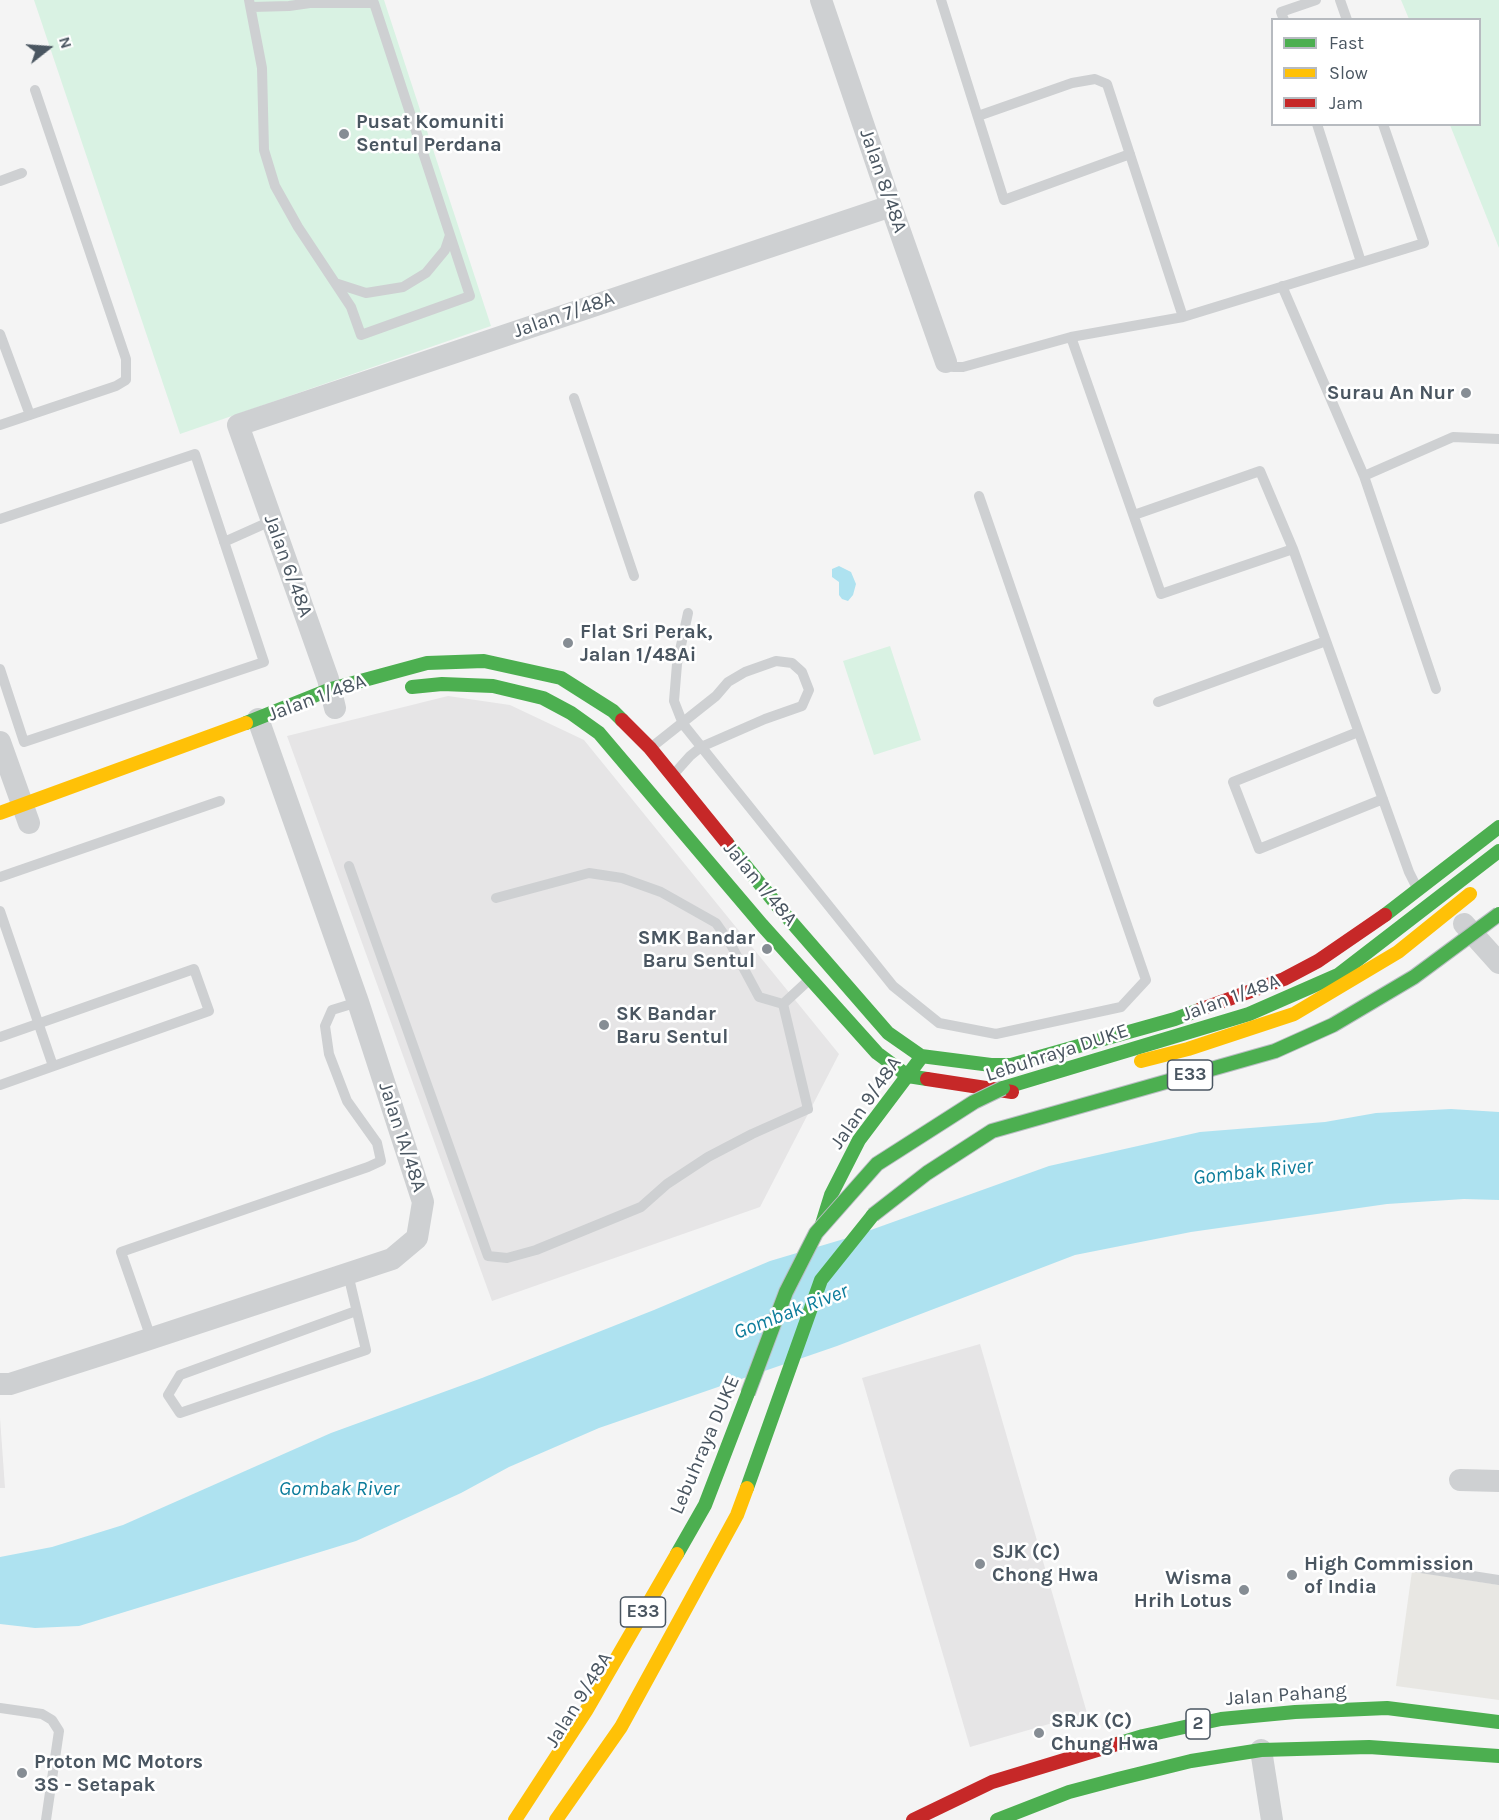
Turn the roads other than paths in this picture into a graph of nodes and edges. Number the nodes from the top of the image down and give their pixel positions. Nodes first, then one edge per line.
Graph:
1 (821, 0) edge
2 (941, 0) edge
3 (1316, 0) edge
4 (1340, 0) edge
5 (250, 3) edge
6 (1283, 18) edge
7 (1346, 18) edge
8 (36, 90) dead end
9 (978, 116) junction
10 (1318, 126) edge
11 (1384, 126) edge
12 (1130, 154) junction
13 (22, 173) dead end
14 (0, 181) edge
15 (891, 206) junction
16 (450, 235) junction
17 (1361, 262) junction
18 (335, 283) junction
19 (1282, 286) junction
20 (1182, 317) junction
21 (0, 334) edge
22 (1071, 337) junction
23 (946, 362) joint
24 (574, 398) dead end
25 (30, 415) junction
26 (0, 425) edge
27 (238, 425) joint
28 (1499, 439) edge
29 (1364, 476) junction
30 (979, 496) dead end
31 (1134, 515) junction
32 (0, 519) edge
33 (272, 521) junction
34 (224, 542) junction
35 (1293, 549) junction
36 (634, 576) dead end
37 (688, 613) dead end
38 (1326, 640) junction
39 (0, 669) edge
40 (1436, 689) dead end
41 (395, 691) dead end
42 (1158, 702) dead end
43 (334, 704) junction
44 (683, 724) junction
45 (262, 732) junction
46 (1358, 732) junction
47 (0, 742) edge
48 (701, 747) junction
49 (650, 748) junction
50 (4, 766) edge
51 (672, 777) junction
52 (1383, 800) junction
53 (220, 801) dead end
54 (0, 813) edge
55 (28, 818) junction
56 (1499, 827) edge
57 (1499, 851) edge
58 (349, 866) dead end
59 (0, 877) edge
60 (1484, 883) dead end
61 (1418, 891) junction
62 (496, 898) dead end
63 (1450, 908) junction
64 (0, 911) edge
65 (1499, 914) edge
66 (1499, 963) edge
67 (810, 979) junction
68 (358, 1002) junction
69 (783, 1004) junction
70 (38, 1024) junction
71 (0, 1037) edge
72 (921, 1056) junction
73 (53, 1066) junction
74 (908, 1076) junction
75 (0, 1085) edge
76 (348, 1274) junction
77 (800, 1296) dead end
78 (356, 1311) junction
79 (151, 1338) junction
80 (785, 1340) dead end
81 (0, 1384) edge
82 (749, 1443) dead end
83 (730, 1480) dead end
84 (1460, 1480) dead end
85 (1499, 1481) edge
86 (1395, 1564) dead end
87 (1499, 1580) edge
88 (0, 1708) edge
89 (1499, 1722) edge
90 (1261, 1750) junction
91 (1499, 1756) edge
92 (545, 1802) dead end
93 (1006, 1818) edge
94 (46, 1820) edge
95 (515, 1820) edge
96 (556, 1820) edge
97 (913, 1820) edge
98 (1272, 1820) edge

1 - 15 street, Jalan 8/48A
2 - 9 lane
3 - 6 lane
4 - 7 lane
5 - 16 lane
5 - 18 lane
8 - 25 lane
9 - 12 lane
9 - 12 lane
10 - 17 lane
11 - 17 lane
12 - 20 lane
13 - 14 lane
15 - 23 street, Jalan 8/48A
15 - 27 street, Jalan 7/48A
16 - 18 lane
16 - 18 lane
17 - 19 lane
19 - 20 lane
19 - 29 lane
20 - 22 lane
21 - 25 lane
22 - 23 lane
22 - 31 lane
24 - 36 lane
25 - 26 lane
27 - 33 street, Jalan 6/48A
28 - 29 lane
29 - 40 lane
30 - 48 lane
31 - 35 lane
31 - 35 lane
32 - 34 lane
33 - 34 lane
33 - 43 street, Jalan 6/48A
34 - 39 lane
35 - 38 lane
37 - 44 lane
38 - 42 lane
38 - 46 lane
41 - 67 main road, Jalan 1/48A
43 - 45 main road, Jalan 1/48A
43 - 49 main road, Jalan 1/48A
44 - 48 lane
44 - 48 lane
44 - 49 lane
45 - 55 main road, Jalan 1/48A
45 - 68 street, Jalan 1A/48A
46 - 52 lane
46 - 52 lane
47 - 50 street
48 - 51 lane
49 - 51 main road, Jalan 1/48A
50 - 55 street
51 - 72 main road, Jalan 1/48A
52 - 61 lane
53 - 59 lane
54 - 55 main road, Jalan 1/48A
56 - 61 main road, Jalan 1/48A
57 - 95 main road, Lebuhraya DUKE / E33, bridge
58 - 69 lane
60 - 63 main road, Jalan 1/48A
61 - 72 main road, Jalan 1/48A
62 - 69 lane
63 - 66 street
63 - 74 main road, Jalan 1/48A
64 - 70 lane
65 - 96 main road, E33, bridge
67 - 69 lane
67 - 74 main road, Jalan 1/48A
68 - 76 street, Jalan 1A/48A
68 - 79 lane
70 - 71 lane
70 - 73 lane
70 - 73 lane
72 - 74 main road, Jalan 9/48A
73 - 75 lane
74 - 77 main road, Jalan 9/48A, bridge
76 - 78 lane
76 - 79 street, Jalan 1A/48A
78 - 78 lane
79 - 81 street, Jalan 1A/48A
80 - 82 main road
83 - 92 main road, Jalan 9/48A
84 - 85 street
86 - 87 lane
88 - 94 lane
89 - 97 main road, Jalan Pahang / 2
90 - 91 main road, 2
90 - 93 main road, 2
90 - 98 street

